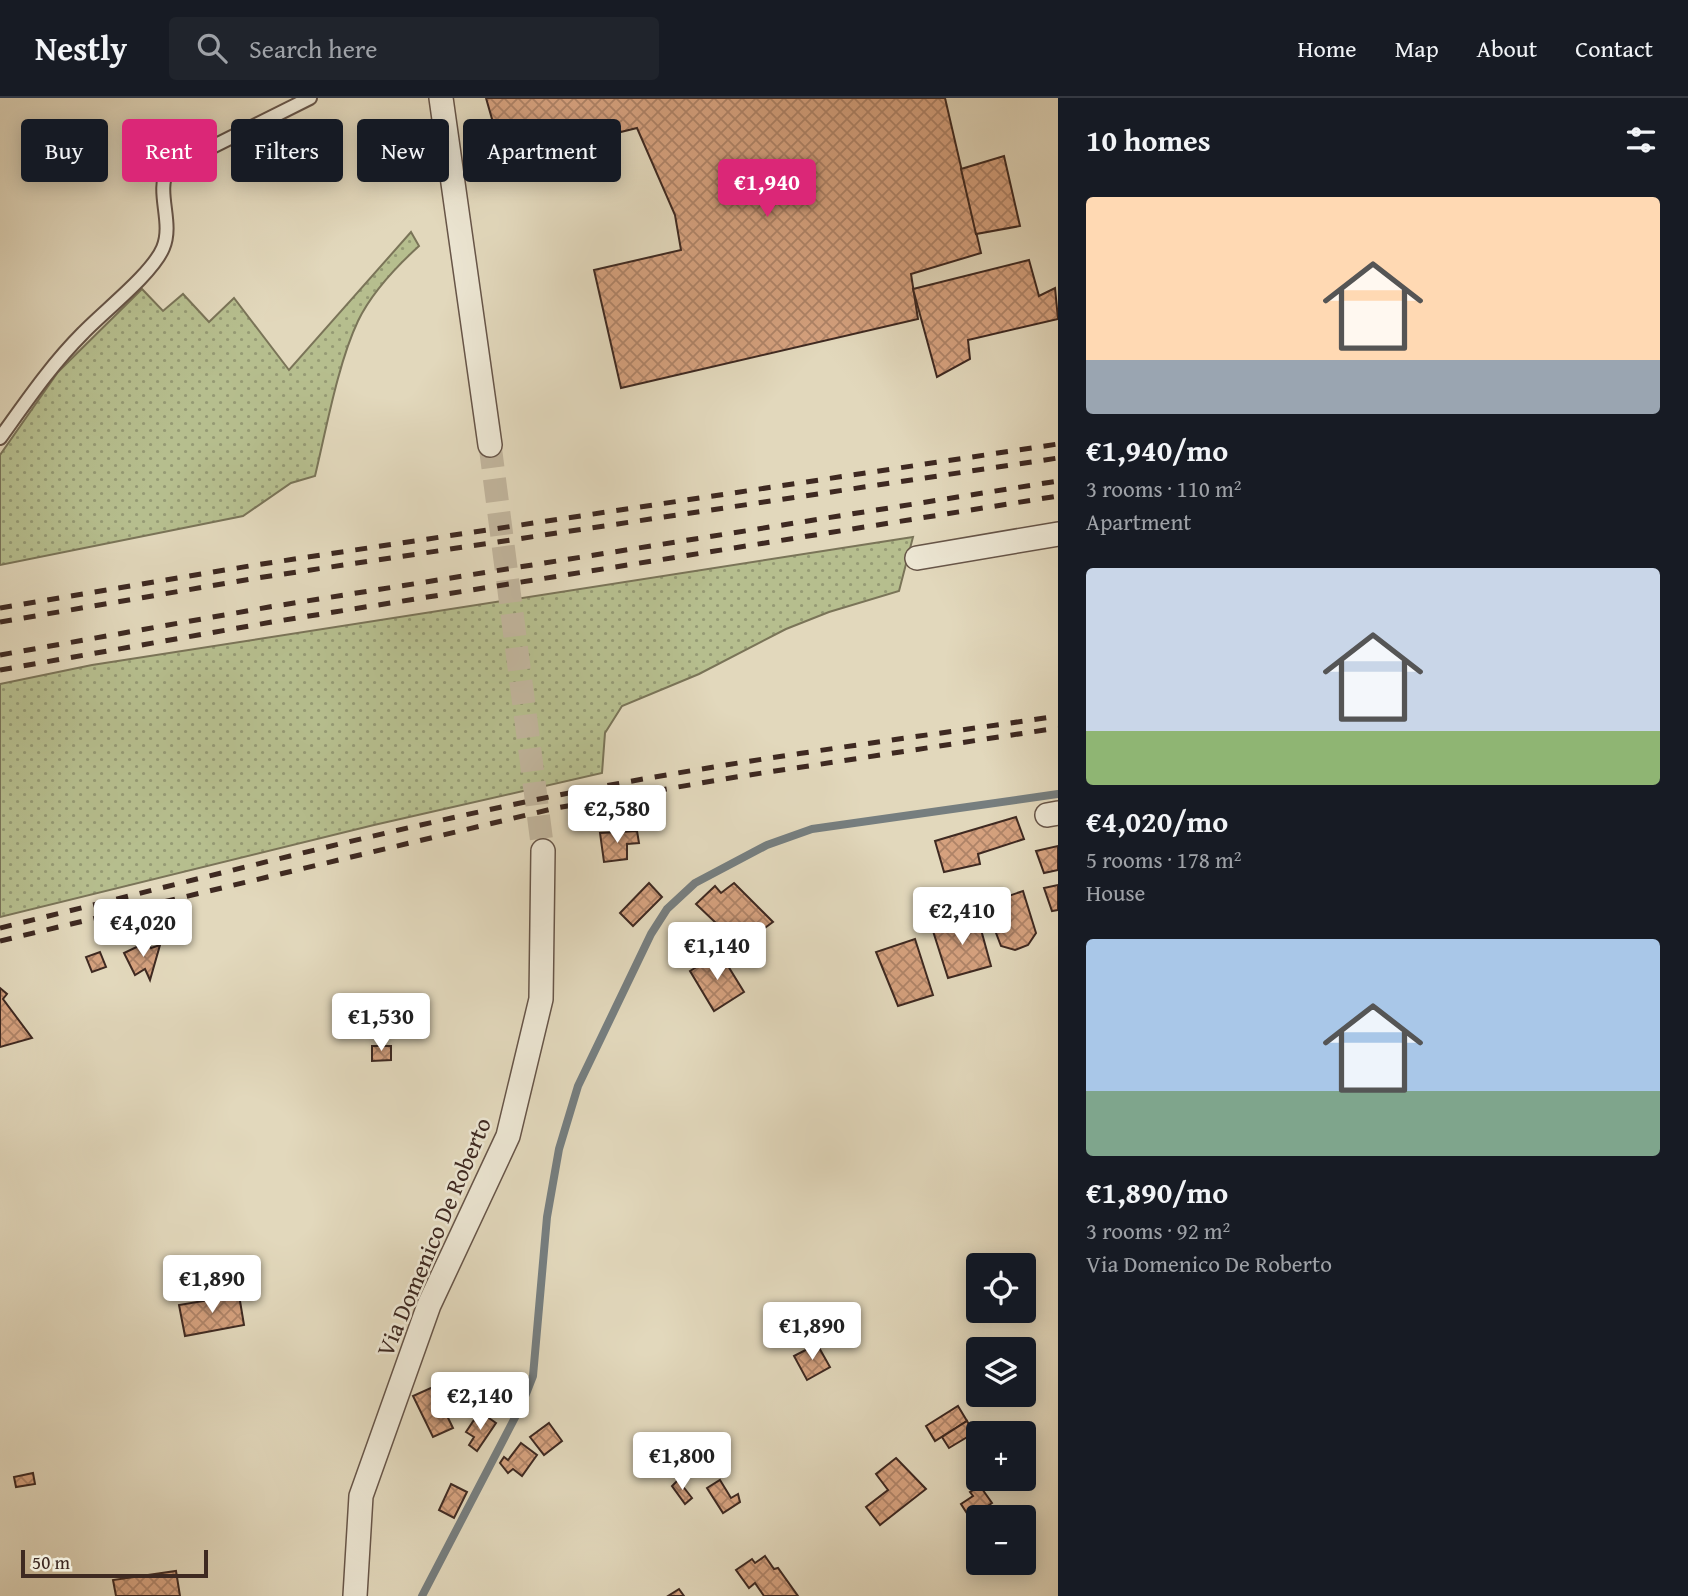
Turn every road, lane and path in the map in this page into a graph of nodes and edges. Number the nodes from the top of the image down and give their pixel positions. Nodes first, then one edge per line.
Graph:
1 (310, 98) edge
2 (441, 98) edge
3 (0, 438) edge
4 (490, 445) tunnel mouth
5 (1058, 534) edge
6 (917, 558) dead end
7 (543, 851) tunnel mouth
8 (355, 1596) edge

1 - 3 lane
2 - 4 street
5 - 6 street
7 - 8 street, Via Domenico De Roberto

